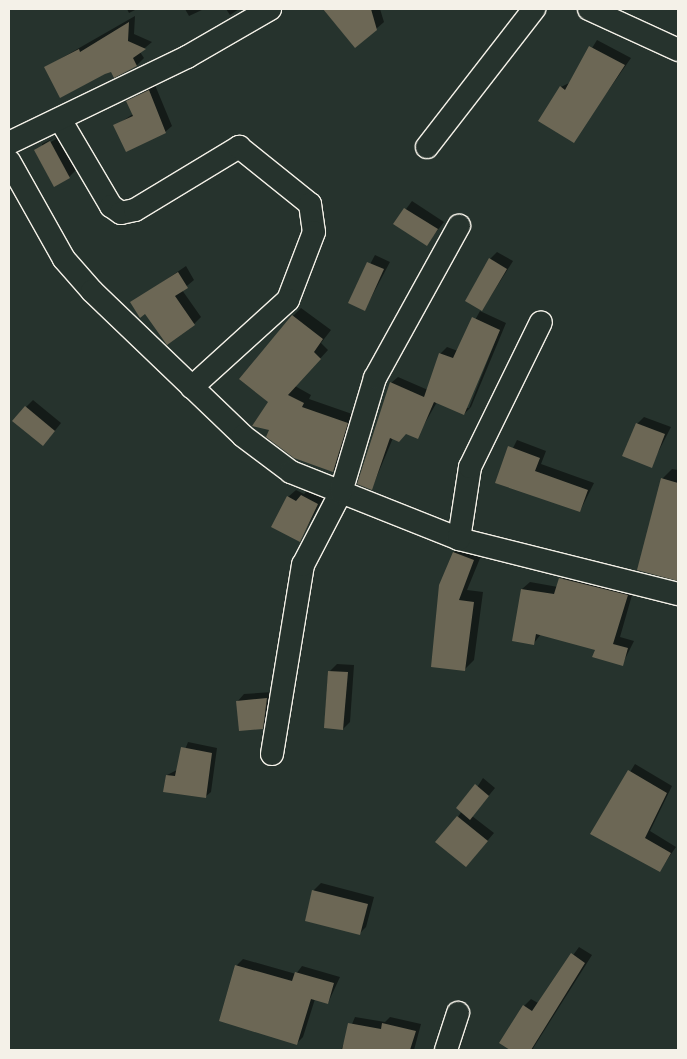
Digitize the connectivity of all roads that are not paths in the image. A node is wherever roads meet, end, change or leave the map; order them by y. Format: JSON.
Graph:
{"nodes":[{"id":1,"x":270,"y":9,"type":"edge"},
{"id":2,"x":534,"y":9,"type":"edge"},
{"id":3,"x":589,"y":9,"type":"edge"},
{"id":4,"x":678,"y":50,"type":"edge"},
{"id":5,"x":61,"y":121,"type":"junction"},
{"id":6,"x":9,"y":143,"type":"edge"},
{"id":7,"x":427,"y":147,"type":"dead end"},
{"id":8,"x":9,"y":161,"type":"edge"},
{"id":9,"x":459,"y":226,"type":"dead end"},
{"id":10,"x":541,"y":322,"type":"dead end"},
{"id":11,"x":192,"y":387,"type":"junction"},
{"id":12,"x":340,"y":492,"type":"junction"},
{"id":13,"x":459,"y":540,"type":"junction"},
{"id":14,"x":678,"y":594,"type":"edge"},
{"id":15,"x":272,"y":754,"type":"dead end"},
{"id":16,"x":458,"y":1013,"type":"dead end"},
{"id":17,"x":446,"y":1050,"type":"edge"}],
"edges":[{"from":1,"to":5,"type":"street"},
{"from":2,"to":7,"type":"street"},
{"from":3,"to":4,"type":"street"},
{"from":5,"to":6,"type":"street"},
{"from":5,"to":11,"type":"street"},
{"from":8,"to":11,"type":"street"},
{"from":9,"to":12,"type":"street"},
{"from":10,"to":13,"type":"street"},
{"from":11,"to":12,"type":"street"},
{"from":12,"to":13,"type":"street"},
{"from":12,"to":15,"type":"street"},
{"from":13,"to":14,"type":"street"},
{"from":16,"to":17,"type":"street"}]}
